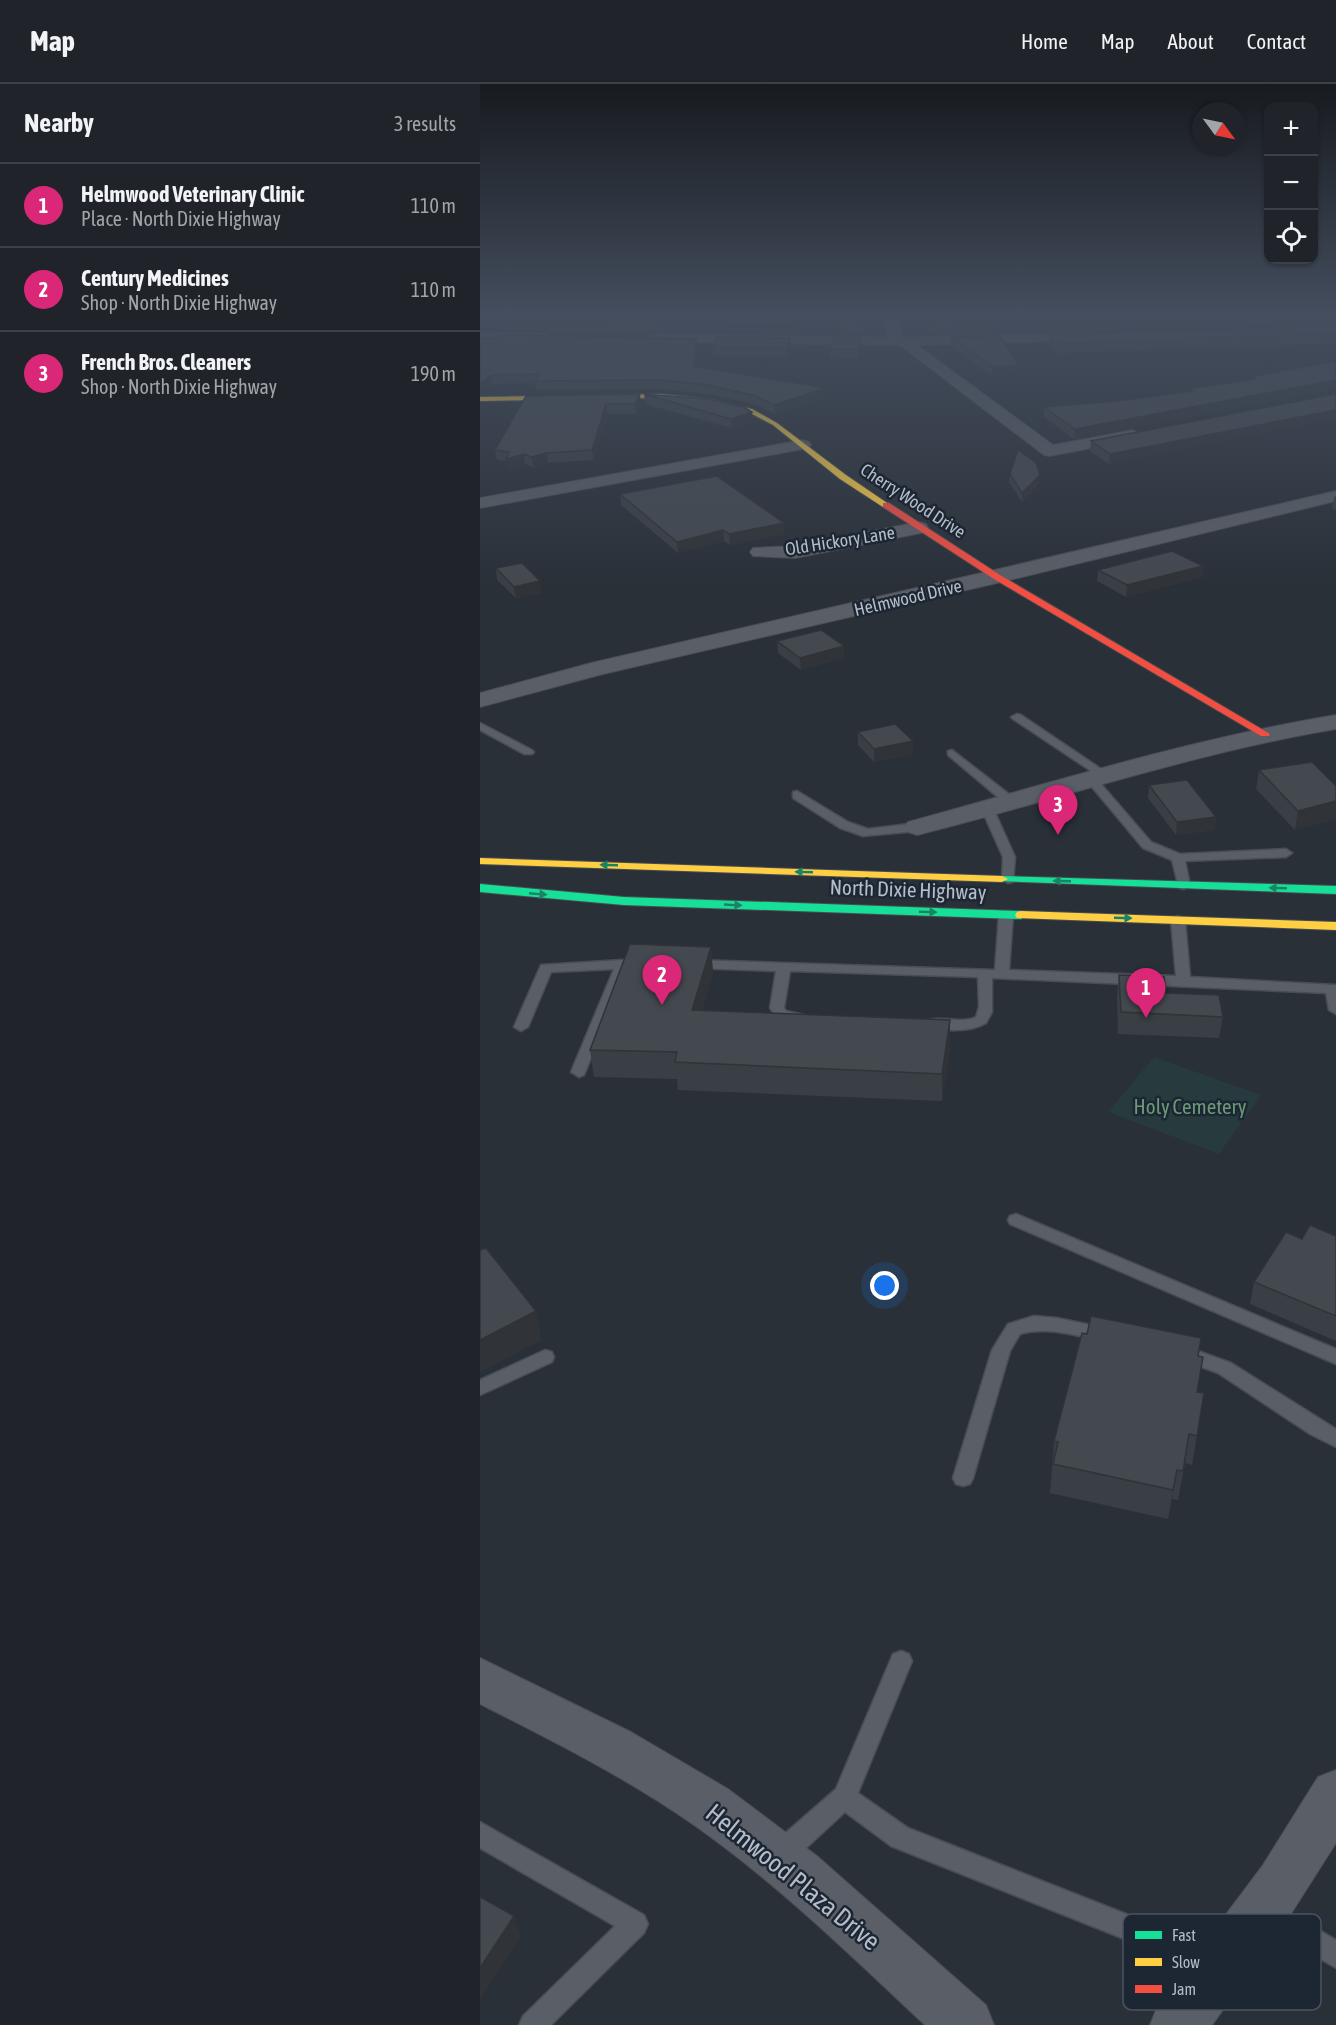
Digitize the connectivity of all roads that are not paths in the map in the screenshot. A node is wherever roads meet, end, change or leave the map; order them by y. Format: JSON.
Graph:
{"nodes":[{"id":1,"x":721,"y":404,"type":"edge"},
{"id":2,"x":987,"y":404,"type":"edge"},
{"id":3,"x":1153,"y":431,"type":"edge"},
{"id":4,"x":802,"y":445,"type":"junction"},
{"id":5,"x":490,"y":483,"type":"dead end"},
{"id":6,"x":542,"y":491,"type":"junction"},
{"id":7,"x":1336,"y":496,"type":"edge"},
{"id":8,"x":480,"y":503,"type":"edge"},
{"id":9,"x":919,"y":528,"type":"junction"},
{"id":10,"x":760,"y":552,"type":"dead end"},
{"id":11,"x":997,"y":577,"type":"junction"},
{"id":12,"x":480,"y":700,"type":"edge"},
{"id":13,"x":1017,"y":717,"type":"dead end"},
{"id":14,"x":1336,"y":722,"type":"edge"},
{"id":15,"x":480,"y":726,"type":"edge"},
{"id":16,"x":1265,"y":734,"type":"junction"},
{"id":17,"x":528,"y":752,"type":"dead end"},
{"id":18,"x":952,"y":753,"type":"dead end"},
{"id":19,"x":1097,"y":777,"type":"junction"},
{"id":20,"x":797,"y":795,"type":"dead end"},
{"id":21,"x":998,"y":804,"type":"junction"},
{"id":22,"x":917,"y":827,"type":"joint"},
{"id":23,"x":1286,"y":853,"type":"dead end"},
{"id":24,"x":1178,"y":858,"type":"junction"},
{"id":25,"x":480,"y":861,"type":"edge"},
{"id":26,"x":1008,"y":879,"type":"junction"},
{"id":27,"x":1184,"y":885,"type":"junction"},
{"id":28,"x":480,"y":888,"type":"edge"},
{"id":29,"x":1336,"y":890,"type":"edge"},
{"id":30,"x":1006,"y":915,"type":"junction"},
{"id":31,"x":1178,"y":920,"type":"junction"},
{"id":32,"x":1336,"y":926,"type":"edge"},
{"id":33,"x":623,"y":964,"type":"junction"},
{"id":34,"x":644,"y":964,"type":"edge"},
{"id":35,"x":677,"y":964,"type":"edge"},
{"id":36,"x":784,"y":968,"type":"junction"},
{"id":37,"x":985,"y":973,"type":"junction"},
{"id":38,"x":1002,"y":974,"type":"junction"},
{"id":39,"x":1183,"y":981,"type":"junction"},
{"id":40,"x":1334,"y":989,"type":"edge"},
{"id":41,"x":1336,"y":1010,"type":"edge"},
{"id":42,"x":813,"y":1018,"type":"edge"},
{"id":43,"x":915,"y":1023,"type":"edge"},
{"id":44,"x":521,"y":1027,"type":"dead end"},
{"id":45,"x":579,"y":1072,"type":"dead end"},
{"id":46,"x":1016,"y":1220,"type":"dead end"},
{"id":47,"x":1123,"y":1340,"type":"edge"},
{"id":48,"x":1167,"y":1349,"type":"edge"},
{"id":49,"x":545,"y":1357,"type":"dead end"},
{"id":50,"x":1336,"y":1357,"type":"edge"},
{"id":51,"x":480,"y":1389,"type":"edge"},
{"id":52,"x":1336,"y":1439,"type":"edge"},
{"id":53,"x":963,"y":1478,"type":"dead end"},
{"id":54,"x":901,"y":1661,"type":"dead end"},
{"id":55,"x":480,"y":1680,"type":"edge"},
{"id":56,"x":1336,"y":1794,"type":"edge"},
{"id":57,"x":844,"y":1797,"type":"junction"},
{"id":58,"x":480,"y":1834,"type":"edge"},
{"id":59,"x":778,"y":1857,"type":"junction"},
{"id":60,"x":1264,"y":1911,"type":"junction"},
{"id":61,"x":1262,"y":1914,"type":"edge"},
{"id":62,"x":1269,"y":1914,"type":"edge"},
{"id":63,"x":1123,"y":1925,"type":"edge"},
{"id":64,"x":1321,"y":1946,"type":"edge"},
{"id":65,"x":1336,"y":1955,"type":"edge"},
{"id":66,"x":1189,"y":2010,"type":"edge"},
{"id":67,"x":532,"y":2025,"type":"edge"},
{"id":68,"x":966,"y":2025,"type":"edge"},
{"id":69,"x":1178,"y":2025,"type":"edge"}],
"edges":[{"from":1,"to":4,"type":"street","name":"Cherry Wood Drive"},
{"from":2,"to":3,"type":"street"},
{"from":4,"to":6,"type":"street"},
{"from":4,"to":9,"type":"street","name":"Cherry Wood Drive"},
{"from":5,"to":6,"type":"street"},
{"from":6,"to":8,"type":"street"},
{"from":7,"to":11,"type":"street","name":"Helmwood Drive"},
{"from":9,"to":10,"type":"street","name":"Old Hickory Lane"},
{"from":9,"to":11,"type":"street","name":"Cherry Wood Drive"},
{"from":11,"to":12,"type":"street","name":"Helmwood Drive"},
{"from":11,"to":16,"type":"street","name":"Cherry Wood Drive"},
{"from":13,"to":19,"type":"lane"},
{"from":14,"to":16,"type":"street"},
{"from":15,"to":17,"type":"lane"},
{"from":16,"to":19,"type":"street"},
{"from":18,"to":21,"type":"lane"},
{"from":19,"to":21,"type":"street"},
{"from":19,"to":24,"type":"lane"},
{"from":20,"to":22,"type":"lane"},
{"from":21,"to":22,"type":"street"},
{"from":21,"to":26,"type":"lane"},
{"from":23,"to":24,"type":"lane"},
{"from":24,"to":27,"type":"lane"},
{"from":26,"to":25,"type":"street","name":"North Dixie Highway","one_way":true},
{"from":27,"to":26,"type":"street","name":"North Dixie Highway","one_way":true},
{"from":29,"to":27,"type":"street","name":"North Dixie Highway","one_way":true},
{"from":28,"to":30,"type":"street","name":"North Dixie Highway","one_way":true},
{"from":30,"to":31,"type":"street","name":"North Dixie Highway","one_way":true},
{"from":30,"to":38,"type":"lane"},
{"from":31,"to":32,"type":"street","name":"North Dixie Highway"},
{"from":31,"to":39,"type":"lane"},
{"from":33,"to":34,"type":"lane"},
{"from":33,"to":44,"type":"lane"},
{"from":33,"to":45,"type":"lane"},
{"from":35,"to":36,"type":"lane"},
{"from":36,"to":37,"type":"lane"},
{"from":36,"to":42,"type":"lane"},
{"from":37,"to":38,"type":"lane"},
{"from":37,"to":43,"type":"lane"},
{"from":38,"to":39,"type":"lane"},
{"from":39,"to":40,"type":"lane"},
{"from":40,"to":41,"type":"lane"},
{"from":46,"to":50,"type":"lane"},
{"from":47,"to":53,"type":"lane"},
{"from":48,"to":52,"type":"lane"},
{"from":49,"to":51,"type":"lane"},
{"from":54,"to":57,"type":"lane"},
{"from":55,"to":59,"type":"street","name":"Helmwood Plaza Drive"},
{"from":56,"to":60,"type":"street"},
{"from":57,"to":59,"type":"lane"},
{"from":57,"to":63,"type":"lane"},
{"from":58,"to":67,"type":"lane"},
{"from":59,"to":68,"type":"street","name":"Helmwood Plaza Drive"},
{"from":60,"to":61,"type":"street"},
{"from":60,"to":62,"type":"lane"},
{"from":64,"to":65,"type":"lane"},
{"from":66,"to":69,"type":"street"}]}
